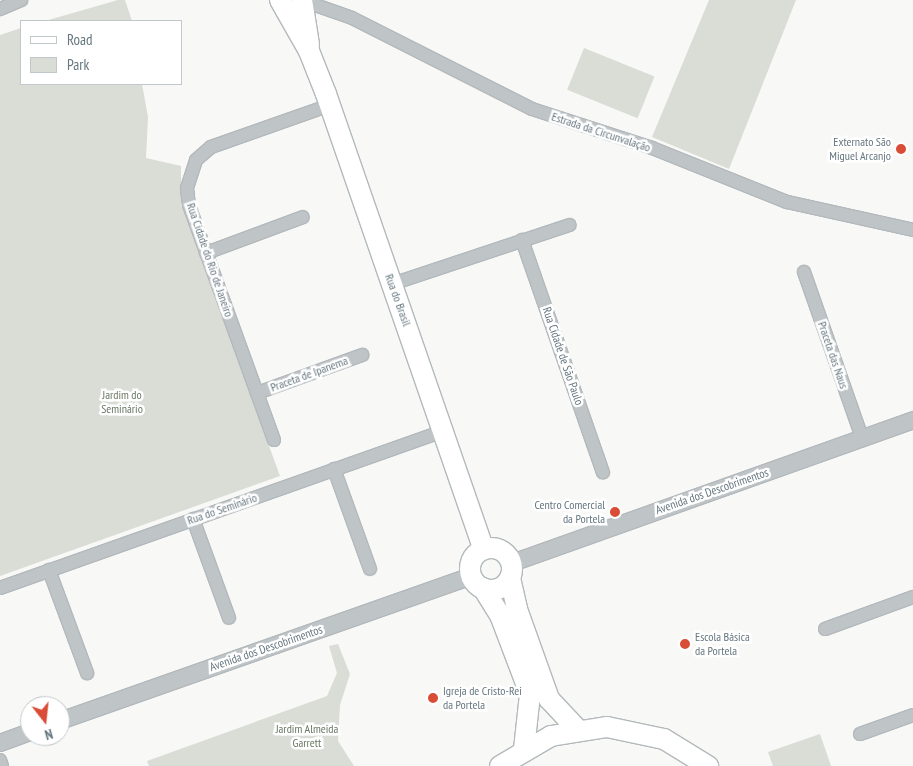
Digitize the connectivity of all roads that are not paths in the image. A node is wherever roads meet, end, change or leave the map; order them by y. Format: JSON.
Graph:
{"nodes":[{"id":1,"x":21,"y":0,"type":"edge"},
{"id":2,"x":290,"y":2,"type":"edge"},
{"id":3,"x":0,"y":9,"type":"edge"},
{"id":4,"x":330,"y":105,"type":"junction"},
{"id":5,"x":303,"y":217,"type":"dead end"},
{"id":6,"x":569,"y":225,"type":"dead end"},
{"id":7,"x":913,"y":230,"type":"edge"},
{"id":8,"x":522,"y":240,"type":"junction"},
{"id":9,"x":206,"y":252,"type":"junction"},
{"id":10,"x":804,"y":272,"type":"dead end"},
{"id":11,"x":392,"y":284,"type":"junction"},
{"id":12,"x":362,"y":355,"type":"dead end"},
{"id":13,"x":257,"y":392,"type":"junction"},
{"id":14,"x":913,"y":420,"type":"edge"},
{"id":15,"x":443,"y":431,"type":"junction"},
{"id":16,"x":862,"y":438,"type":"junction"},
{"id":17,"x":274,"y":440,"type":"dead end"},
{"id":18,"x":334,"y":469,"type":"junction"},
{"id":19,"x":603,"y":472,"type":"dead end"},
{"id":20,"x":193,"y":519,"type":"junction"},
{"id":21,"x":484,"y":549,"type":"junction"},
{"id":22,"x":370,"y":569,"type":"dead end"},
{"id":23,"x":49,"y":570,"type":"junction"},
{"id":24,"x":511,"y":570,"type":"junction"},
{"id":25,"x":477,"y":582,"type":"junction"},
{"id":26,"x":0,"y":588,"type":"edge"},
{"id":27,"x":913,"y":597,"type":"edge"},
{"id":28,"x":229,"y":618,"type":"dead end"},
{"id":29,"x":825,"y":629,"type":"dead end"},
{"id":30,"x":87,"y":673,"type":"dead end"},
{"id":31,"x":913,"y":715,"type":"edge"},
{"id":32,"x":70,"y":719,"type":"edge"},
{"id":33,"x":578,"y":730,"type":"junction"},
{"id":34,"x":860,"y":734,"type":"dead end"},
{"id":35,"x":20,"y":736,"type":"edge"},
{"id":36,"x":0,"y":743,"type":"edge"},
{"id":37,"x":524,"y":749,"type":"junction"},
{"id":38,"x":0,"y":760,"type":"edge"},
{"id":39,"x":2,"y":766,"type":"edge"},
{"id":40,"x":500,"y":766,"type":"edge"},
{"id":41,"x":708,"y":766,"type":"edge"}],
"edges":[{"from":1,"to":3,"type":"street"},
{"from":2,"to":4,"type":"main road","name":"Rua do Brasil"},
{"from":2,"to":7,"type":"street","name":"Estrada da Circunvalação"},
{"from":4,"to":9,"type":"street","name":"Rua Cidade do Rio de Janeiro"},
{"from":4,"to":11,"type":"main road","name":"Rua do Brasil"},
{"from":5,"to":9,"type":"street"},
{"from":6,"to":8,"type":"street"},
{"from":8,"to":11,"type":"street"},
{"from":8,"to":19,"type":"street","name":"Rua Cidade de São Paulo"},
{"from":9,"to":13,"type":"street","name":"Rua Cidade do Rio de Janeiro"},
{"from":10,"to":16,"type":"street","name":"Praceta das Naus"},
{"from":11,"to":15,"type":"main road","name":"Rua do Brasil"},
{"from":12,"to":13,"type":"street","name":"Praceta de Ipanema"},
{"from":13,"to":17,"type":"street","name":"Rua Cidade do Rio de Janeiro"},
{"from":14,"to":16,"type":"street","name":"Avenida dos Descobrimentos"},
{"from":15,"to":18,"type":"street","name":"Rua do Seminário"},
{"from":15,"to":21,"type":"main road","name":"Rua do Brasil"},
{"from":16,"to":24,"type":"street","name":"Avenida dos Descobrimentos"},
{"from":18,"to":20,"type":"street","name":"Rua do Seminário"},
{"from":18,"to":22,"type":"street"},
{"from":20,"to":23,"type":"street","name":"Rua do Seminário"},
{"from":20,"to":28,"type":"street"},
{"from":21,"to":24,"type":"main road"},
{"from":21,"to":25,"type":"main road"},
{"from":23,"to":26,"type":"street","name":"Rua do Seminário"},
{"from":23,"to":30,"type":"street"},
{"from":24,"to":25,"type":"main road"},
{"from":24,"to":33,"type":"main road"},
{"from":25,"to":32,"type":"street","name":"Avenida dos Descobrimentos"},
{"from":25,"to":37,"type":"main road"},
{"from":27,"to":29,"type":"street"},
{"from":31,"to":34,"type":"street"},
{"from":33,"to":37,"type":"main road"},
{"from":33,"to":41,"type":"main road"},
{"from":35,"to":36,"type":"street"},
{"from":37,"to":40,"type":"main road"},
{"from":38,"to":39,"type":"street"}]}
